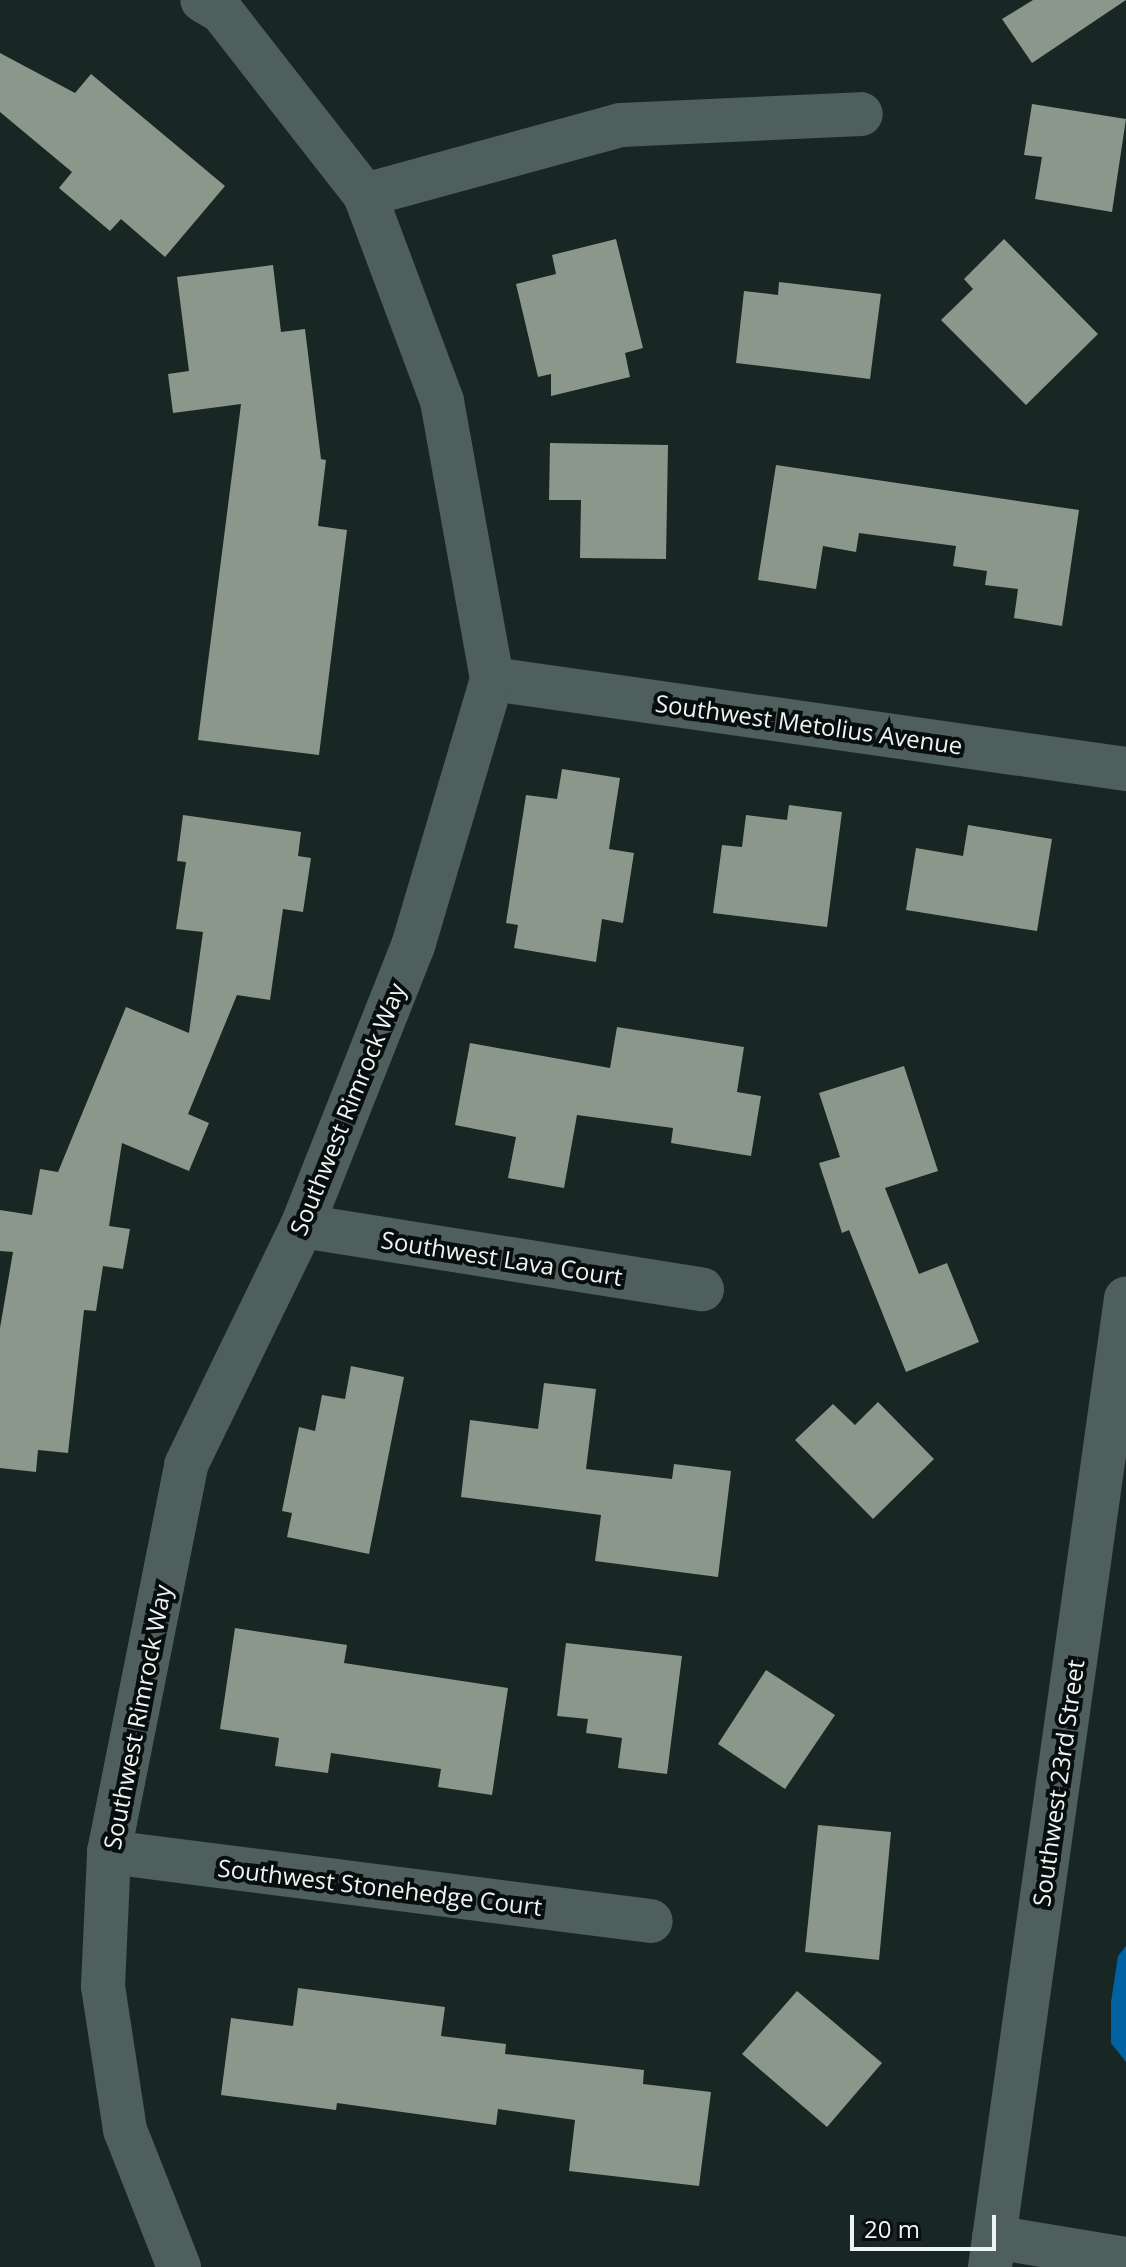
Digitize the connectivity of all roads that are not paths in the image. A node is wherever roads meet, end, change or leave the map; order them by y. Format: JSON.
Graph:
{"nodes":[{"id":1,"x":202,"y":0,"type":"edge"},
{"id":2,"x":861,"y":114,"type":"dead end"},
{"id":3,"x":365,"y":195,"type":"junction"},
{"id":4,"x":492,"y":679,"type":"junction"},
{"id":5,"x":1126,"y":769,"type":"edge"},
{"id":6,"x":302,"y":1226,"type":"junction"},
{"id":7,"x":702,"y":1289,"type":"dead end"},
{"id":8,"x":1126,"y":1298,"type":"edge"},
{"id":9,"x":109,"y":1852,"type":"junction"},
{"id":10,"x":651,"y":1921,"type":"dead end"},
{"id":11,"x":992,"y":2252,"type":"edge"},
{"id":12,"x":1126,"y":2259,"type":"edge"},
{"id":13,"x":179,"y":2267,"type":"edge"}],
"edges":[{"from":1,"to":3,"type":"street","name":"Southwest Rimrock Way"},
{"from":2,"to":3,"type":"street"},
{"from":3,"to":4,"type":"street","name":"Southwest Rimrock Way"},
{"from":4,"to":5,"type":"street","name":"Southwest Metolius Avenue"},
{"from":4,"to":6,"type":"street","name":"Southwest Rimrock Way"},
{"from":6,"to":7,"type":"street","name":"Southwest Lava Court"},
{"from":6,"to":9,"type":"street","name":"Southwest Rimrock Way"},
{"from":8,"to":11,"type":"street","name":"Southwest 23rd Street"},
{"from":9,"to":10,"type":"street","name":"Southwest Stonehedge Court"},
{"from":9,"to":13,"type":"street","name":"Southwest Rimrock Way"},
{"from":11,"to":12,"type":"street"}]}
